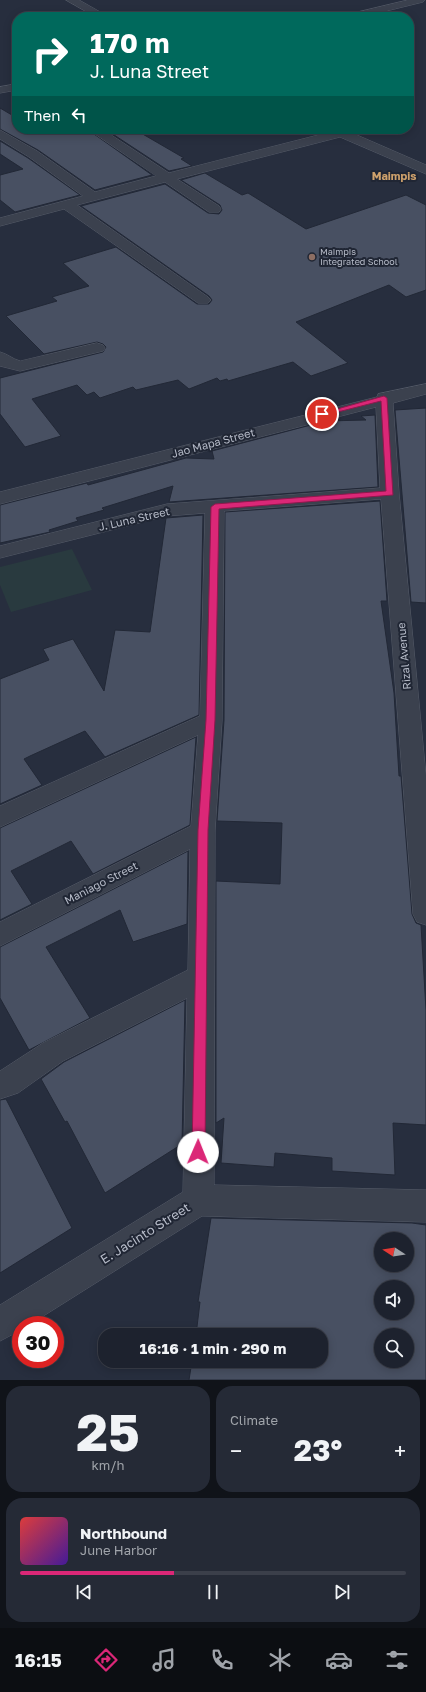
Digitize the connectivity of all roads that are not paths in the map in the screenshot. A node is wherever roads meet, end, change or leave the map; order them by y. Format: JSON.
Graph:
{"nodes":[{"id":1,"x":71,"y":0,"type":"edge"},
{"id":2,"x":420,"y":0,"type":"edge"},
{"id":3,"x":94,"y":12,"type":"edge"},
{"id":4,"x":371,"y":12,"type":"edge"},
{"id":5,"x":12,"y":87,"type":"edge"},
{"id":6,"x":0,"y":90,"type":"edge"},
{"id":7,"x":0,"y":134,"type":"edge"},
{"id":8,"x":102,"y":134,"type":"edge"},
{"id":9,"x":325,"y":134,"type":"edge"},
{"id":10,"x":343,"y":134,"type":"edge"},
{"id":11,"x":426,"y":170,"type":"edge"},
{"id":12,"x":168,"y":177,"type":"junction"},
{"id":13,"x":93,"y":197,"type":"junction"},
{"id":14,"x":66,"y":204,"type":"junction"},
{"id":15,"x":0,"y":209,"type":"edge"},
{"id":16,"x":214,"y":209,"type":"dead end"},
{"id":17,"x":6,"y":221,"type":"edge"},
{"id":18,"x":203,"y":300,"type":"dead end"},
{"id":19,"x":97,"y":348,"type":"dead end"},
{"id":20,"x":0,"y":357,"type":"edge"},
{"id":21,"x":426,"y":389,"type":"edge"},
{"id":22,"x":384,"y":398,"type":"junction"},
{"id":23,"x":390,"y":493,"type":"junction"},
{"id":24,"x":0,"y":498,"type":"edge"},
{"id":25,"x":215,"y":507,"type":"junction"},
{"id":26,"x":0,"y":552,"type":"edge"},
{"id":27,"x":211,"y":720,"type":"junction"},
{"id":28,"x":0,"y":817,"type":"edge"},
{"id":29,"x":203,"y":830,"type":"junction"},
{"id":30,"x":426,"y":914,"type":"edge"},
{"id":31,"x":0,"y":935,"type":"edge"},
{"id":32,"x":201,"y":977,"type":"junction"},
{"id":33,"x":0,"y":1085,"type":"edge"},
{"id":34,"x":198,"y":1200,"type":"junction"},
{"id":35,"x":426,"y":1206,"type":"edge"},
{"id":36,"x":0,"y":1324,"type":"edge"}],
"edges":[{"from":1,"to":3,"type":"street"},
{"from":2,"to":4,"type":"street"},
{"from":5,"to":6,"type":"street"},
{"from":7,"to":13,"type":"street"},
{"from":8,"to":12,"type":"street"},
{"from":9,"to":12,"type":"street"},
{"from":10,"to":11,"type":"street"},
{"from":12,"to":13,"type":"street"},
{"from":12,"to":16,"type":"street"},
{"from":13,"to":14,"type":"street"},
{"from":14,"to":17,"type":"street"},
{"from":14,"to":18,"type":"street"},
{"from":15,"to":17,"type":"street"},
{"from":19,"to":20,"type":"street"},
{"from":21,"to":22,"type":"street","name":"Jao Mapa Street"},
{"from":22,"to":23,"type":"street","name":"Rizal Avenue"},
{"from":22,"to":24,"type":"street","name":"Jao Mapa Street"},
{"from":23,"to":25,"type":"street","name":"J. Luna Street"},
{"from":23,"to":30,"type":"street","name":"Rizal Avenue"},
{"from":25,"to":26,"type":"street","name":"J. Luna Street"},
{"from":25,"to":27,"type":"street"},
{"from":27,"to":28,"type":"street"},
{"from":27,"to":29,"type":"street"},
{"from":29,"to":31,"type":"street","name":"Maniago Street"},
{"from":29,"to":32,"type":"street"},
{"from":32,"to":33,"type":"street"},
{"from":32,"to":34,"type":"street"},
{"from":34,"to":35,"type":"street","name":"E. Jacinto Street"},
{"from":34,"to":36,"type":"street","name":"E. Jacinto Street"}]}
